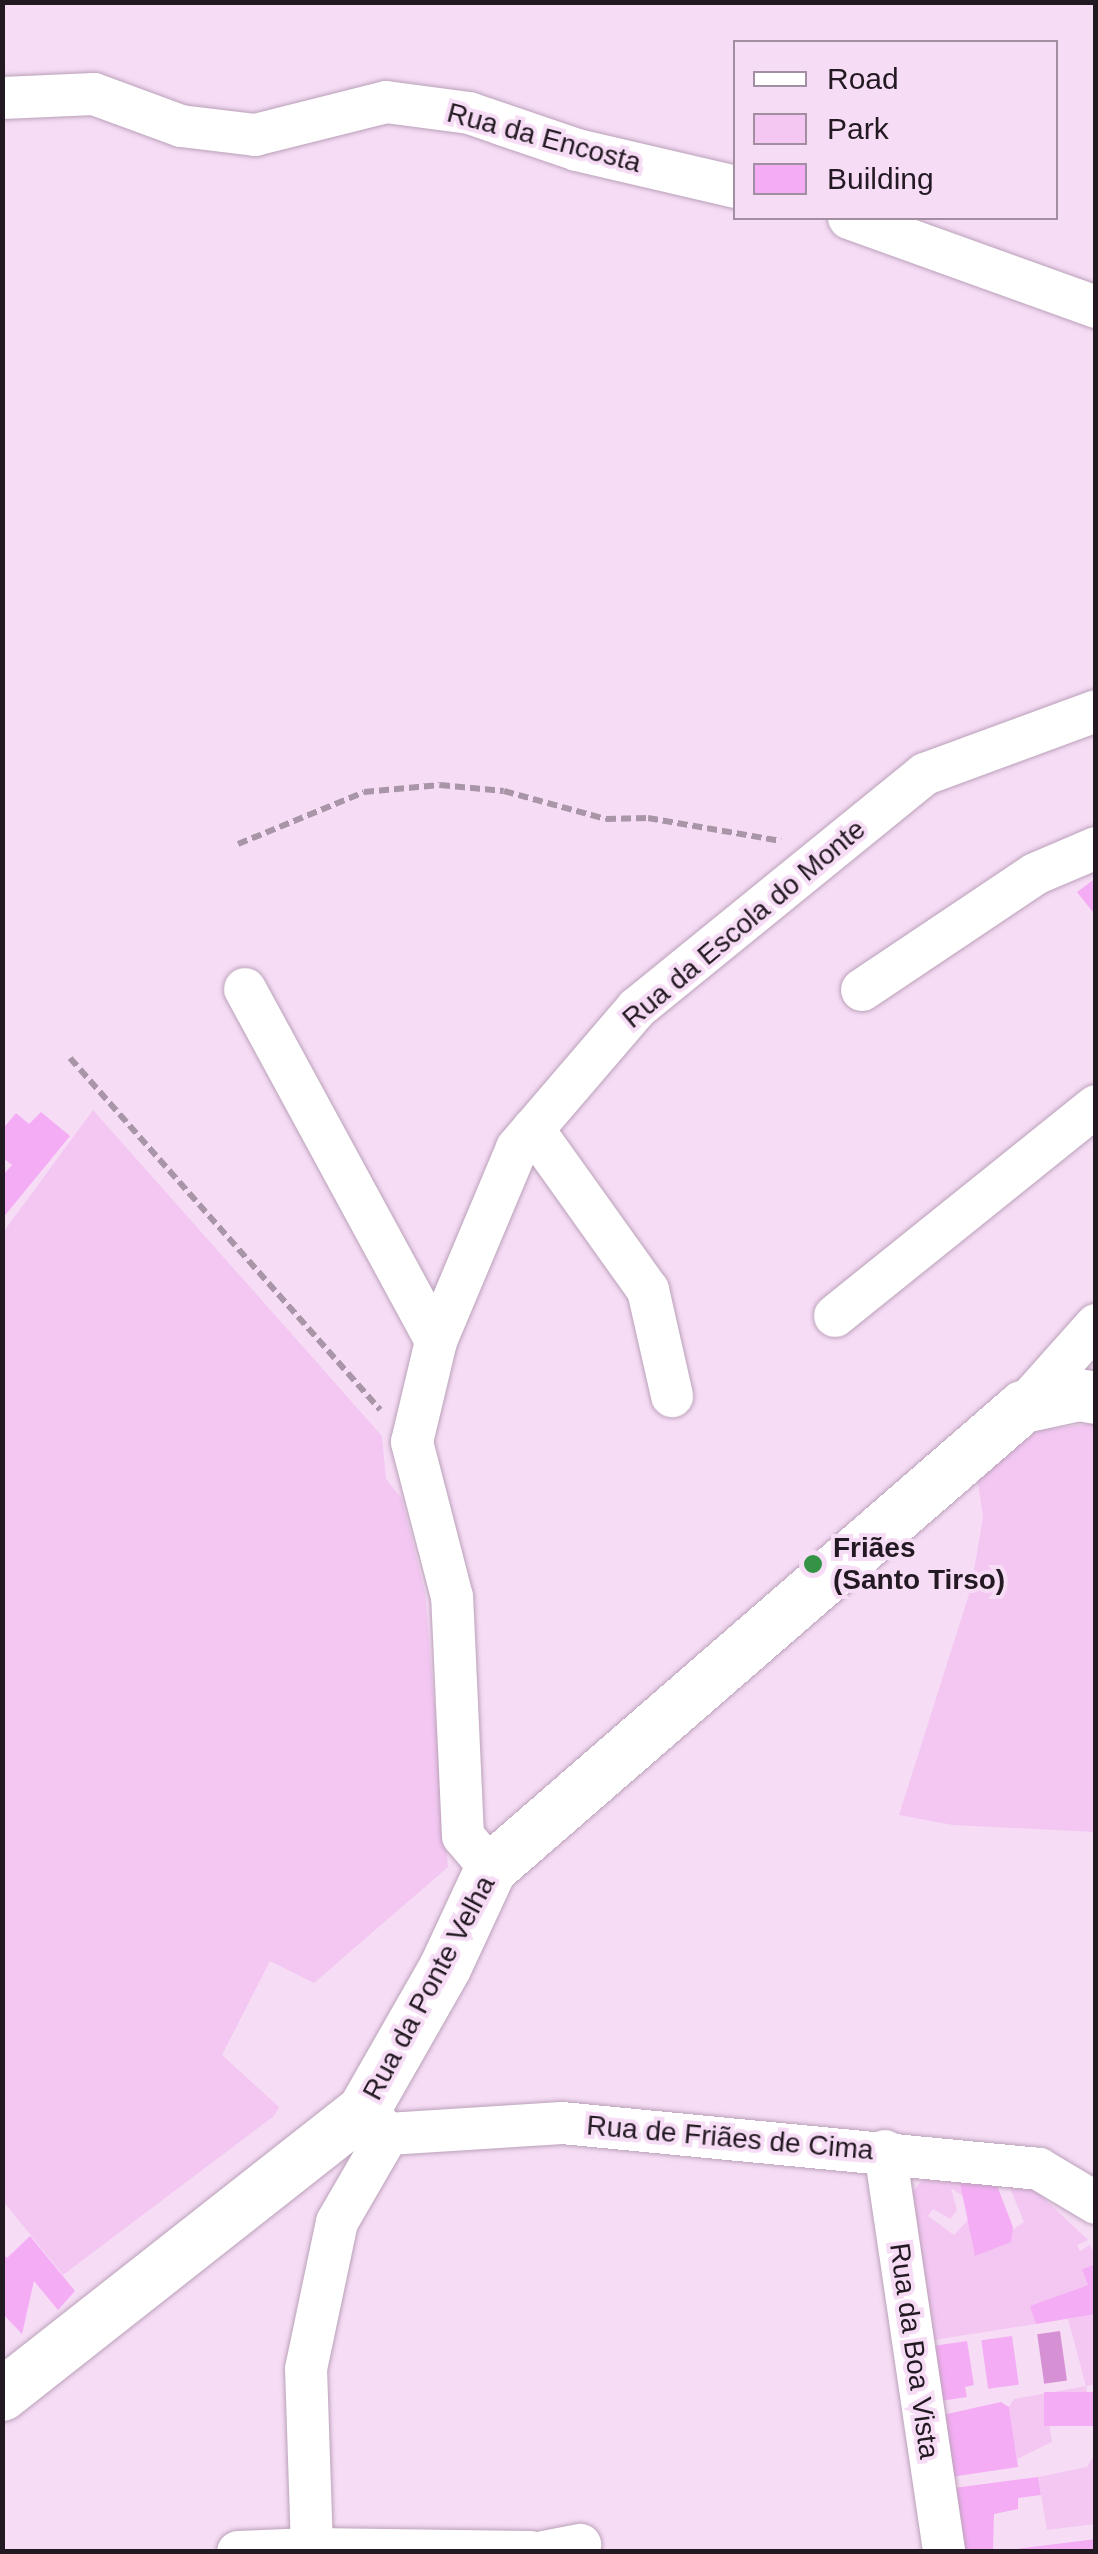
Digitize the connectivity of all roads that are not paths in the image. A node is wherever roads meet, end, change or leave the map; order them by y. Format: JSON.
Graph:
{"nodes":[{"id":1,"x":2,"y":98,"type":"edge"},
{"id":2,"x":733,"y":185,"type":"edge"},
{"id":3,"x":855,"y":220,"type":"edge"},
{"id":4,"x":1096,"y":306,"type":"edge"},
{"id":5,"x":1096,"y":711,"type":"edge"},
{"id":6,"x":1096,"y":848,"type":"edge"},
{"id":7,"x":245,"y":989,"type":"dead end"},
{"id":8,"x":862,"y":990,"type":"dead end"},
{"id":9,"x":1096,"y":1106,"type":"edge"},
{"id":10,"x":534,"y":1129,"type":"junction"},
{"id":11,"x":835,"y":1316,"type":"dead end"},
{"id":12,"x":1096,"y":1325,"type":"edge"},
{"id":13,"x":436,"y":1341,"type":"junction"},
{"id":14,"x":672,"y":1396,"type":"dead end"},
{"id":15,"x":1096,"y":1398,"type":"edge"},
{"id":16,"x":1024,"y":1408,"type":"junction"},
{"id":17,"x":491,"y":1869,"type":"junction"},
{"id":18,"x":376,"y":2122,"type":"junction"},
{"id":19,"x":885,"y":2152,"type":"junction"},
{"id":20,"x":1096,"y":2204,"type":"edge"},
{"id":21,"x":2,"y":2395,"type":"edge"},
{"id":22,"x":312,"y":2549,"type":"edge"},
{"id":23,"x":238,"y":2552,"type":"edge"},
{"id":24,"x":531,"y":2552,"type":"edge"},
{"id":25,"x":944,"y":2552,"type":"edge"}],
"edges":[{"from":1,"to":2,"type":"street","name":"Rua da Encosta"},
{"from":3,"to":4,"type":"street"},
{"from":5,"to":10,"type":"street","name":"Rua da Escola do Monte"},
{"from":6,"to":8,"type":"street"},
{"from":7,"to":13,"type":"street"},
{"from":9,"to":11,"type":"street"},
{"from":10,"to":13,"type":"street","name":"Rua da Escola do Monte"},
{"from":10,"to":14,"type":"street"},
{"from":12,"to":16,"type":"street","name":"Rua da Ponte Velha"},
{"from":13,"to":17,"type":"street","name":"Rua da Escola do Monte"},
{"from":15,"to":16,"type":"street","name":"Rua da Ponte Velha"},
{"from":16,"to":17,"type":"street","name":"Rua da Ponte Velha"},
{"from":17,"to":18,"type":"street","name":"Rua da Ponte Velha"},
{"from":18,"to":19,"type":"street","name":"Rua de Friães de Cima"},
{"from":18,"to":21,"type":"street","name":"Rua da Ponte Velha"},
{"from":18,"to":22,"type":"street"},
{"from":19,"to":20,"type":"street","name":"Rua de Friães de Cima"},
{"from":19,"to":25,"type":"street","name":"Rua da Boa Vista"},
{"from":22,"to":23,"type":"street"},
{"from":22,"to":24,"type":"street"}]}
